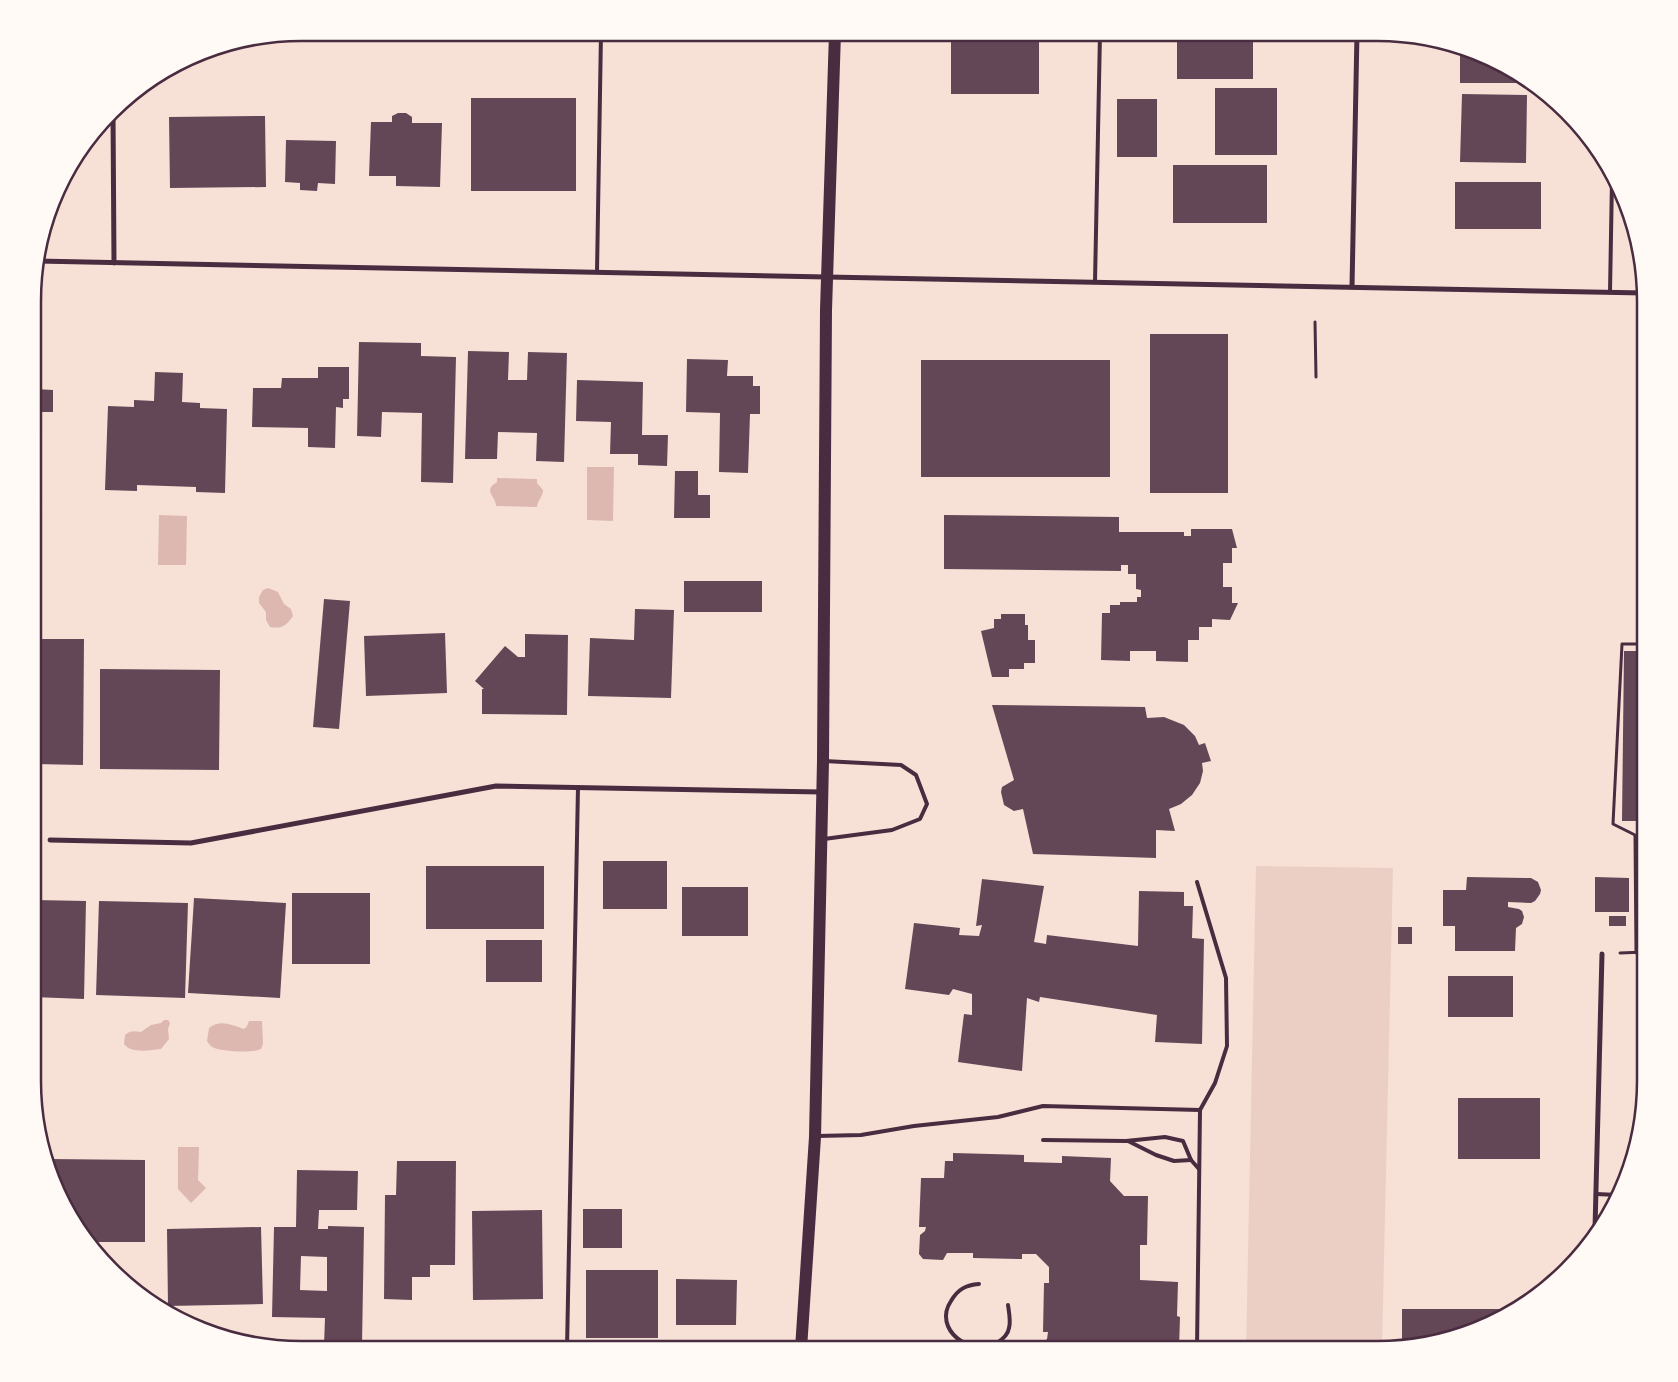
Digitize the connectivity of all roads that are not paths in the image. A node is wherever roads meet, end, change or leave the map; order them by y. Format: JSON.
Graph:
{"nodes":[{"id":1,"x":601,"y":41,"type":"edge"},
{"id":2,"x":835,"y":41,"type":"edge"},
{"id":3,"x":1100,"y":41,"type":"edge"},
{"id":4,"x":1357,"y":41,"type":"edge"},
{"id":5,"x":114,"y":121,"type":"edge"},
{"id":6,"x":1612,"y":190,"type":"edge"},
{"id":7,"x":44,"y":261,"type":"edge"},
{"id":8,"x":114,"y":262,"type":"junction"},
{"id":9,"x":597,"y":272,"type":"junction"},
{"id":10,"x":827,"y":278,"type":"junction"},
{"id":11,"x":1095,"y":282,"type":"junction"},
{"id":12,"x":1352,"y":287,"type":"junction"},
{"id":13,"x":1610,"y":292,"type":"junction"},
{"id":14,"x":1636,"y":292,"type":"edge"},
{"id":15,"x":823,"y":761,"type":"junction"},
{"id":16,"x":578,"y":786,"type":"junction"},
{"id":17,"x":823,"y":792,"type":"junction"},
{"id":18,"x":50,"y":840,"type":"dead end"},
{"id":19,"x":822,"y":840,"type":"junction"},
{"id":20,"x":1196,"y":882,"type":"dead end"},
{"id":21,"x":1602,"y":954,"type":"road end"},
{"id":22,"x":1200,"y":1110,"type":"junction"},
{"id":23,"x":815,"y":1136,"type":"junction"},
{"id":24,"x":1043,"y":1140,"type":"dead end"},
{"id":25,"x":1126,"y":1140,"type":"junction"},
{"id":26,"x":1191,"y":1160,"type":"junction"},
{"id":27,"x":1199,"y":1169,"type":"junction"},
{"id":28,"x":1596,"y":1194,"type":"junction"},
{"id":29,"x":1611,"y":1195,"type":"edge"},
{"id":30,"x":1595,"y":1222,"type":"edge"},
{"id":31,"x":979,"y":1284,"type":"dead end"},
{"id":32,"x":1008,"y":1305,"type":"dead end"},
{"id":33,"x":568,"y":1341,"type":"edge"},
{"id":34,"x":802,"y":1341,"type":"edge"},
{"id":35,"x":963,"y":1341,"type":"edge"},
{"id":36,"x":999,"y":1341,"type":"edge"},
{"id":37,"x":1197,"y":1341,"type":"edge"}],
"edges":[{"from":1,"to":9,"type":"lane"},
{"from":2,"to":10,"type":"main road"},
{"from":3,"to":11,"type":"lane"},
{"from":4,"to":12,"type":"street"},
{"from":5,"to":8,"type":"street"},
{"from":6,"to":13,"type":"lane"},
{"from":7,"to":8,"type":"street"},
{"from":8,"to":9,"type":"street"},
{"from":9,"to":10,"type":"street"},
{"from":10,"to":11,"type":"street"},
{"from":10,"to":15,"type":"main road"},
{"from":11,"to":12,"type":"street"},
{"from":12,"to":13,"type":"street"},
{"from":13,"to":14,"type":"street"},
{"from":15,"to":17,"type":"main road"},
{"from":15,"to":19,"type":"lane"},
{"from":16,"to":17,"type":"street"},
{"from":16,"to":18,"type":"street"},
{"from":16,"to":33,"type":"lane"},
{"from":17,"to":19,"type":"main road"},
{"from":19,"to":23,"type":"main road"},
{"from":20,"to":22,"type":"lane"},
{"from":21,"to":28,"type":"street"},
{"from":22,"to":23,"type":"lane"},
{"from":22,"to":27,"type":"lane"},
{"from":23,"to":34,"type":"main road"},
{"from":24,"to":25,"type":"lane"},
{"from":25,"to":26,"type":"lane"},
{"from":25,"to":26,"type":"lane"},
{"from":26,"to":27,"type":"lane"},
{"from":27,"to":37,"type":"lane"},
{"from":28,"to":29,"type":"lane"},
{"from":28,"to":30,"type":"street"},
{"from":31,"to":35,"type":"lane"},
{"from":32,"to":36,"type":"lane"}]}
